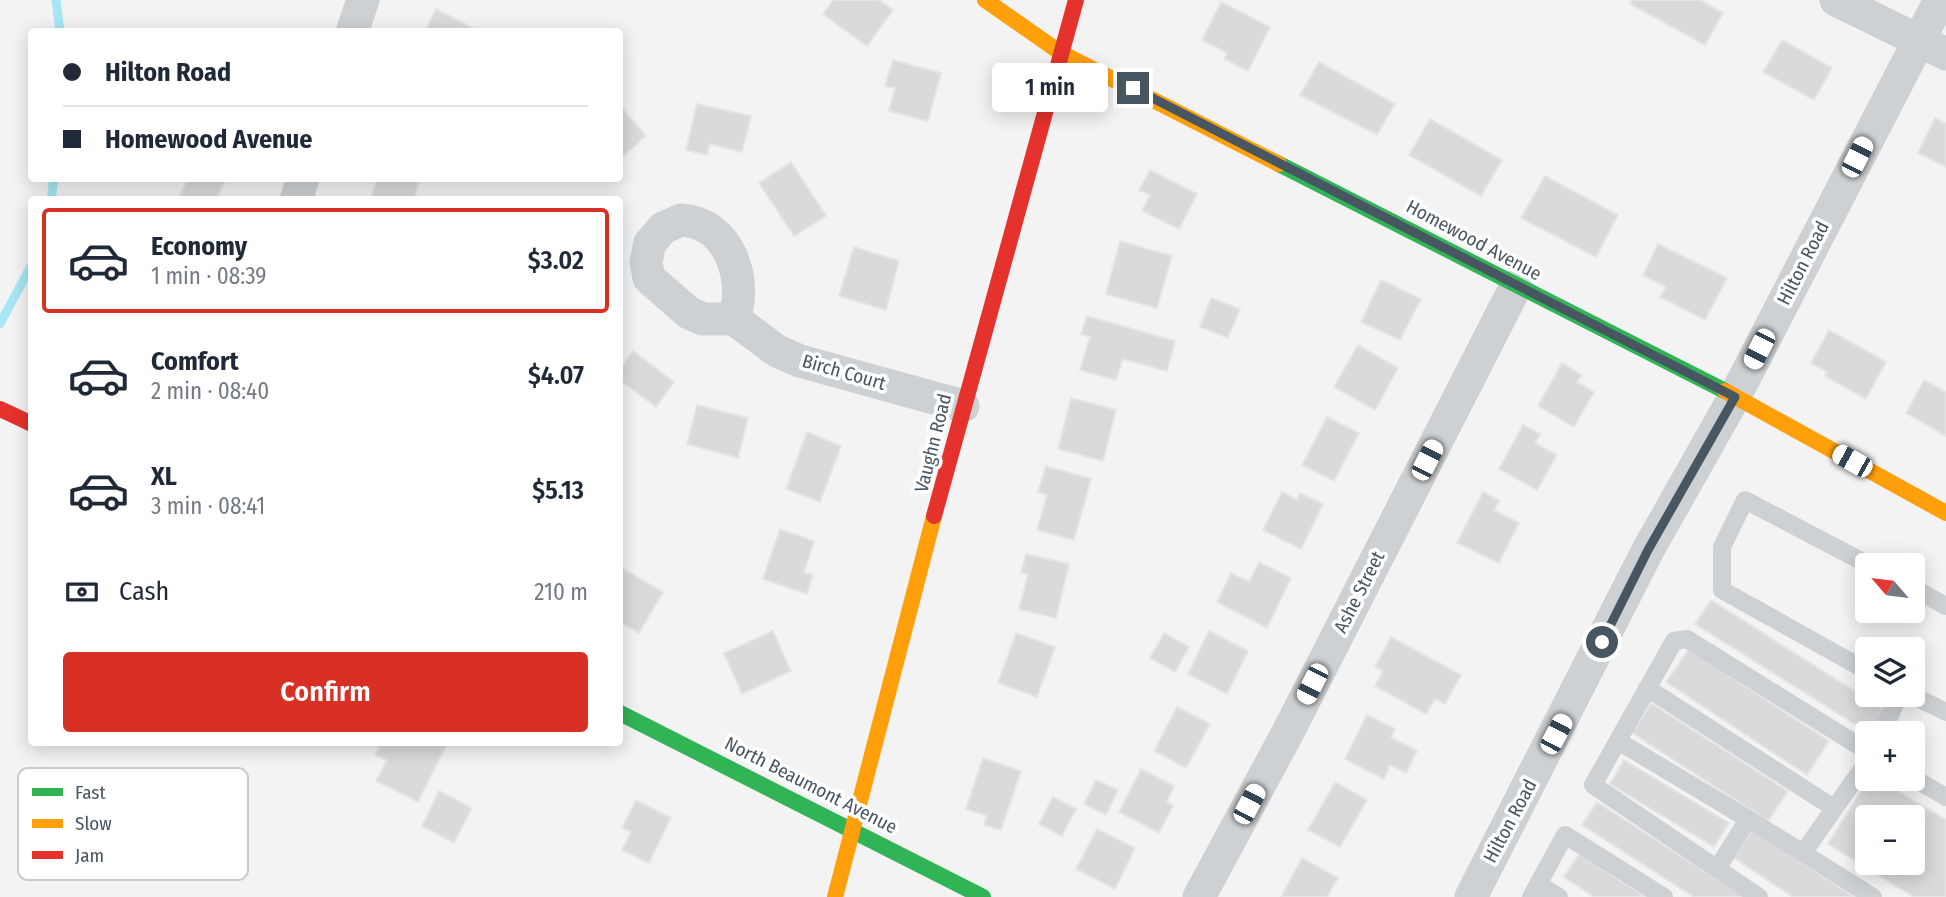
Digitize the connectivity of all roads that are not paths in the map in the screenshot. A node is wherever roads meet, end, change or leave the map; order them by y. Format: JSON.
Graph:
{"nodes":[{"id":1,"x":363,"y":0,"type":"edge"},
{"id":2,"x":985,"y":0,"type":"edge"},
{"id":3,"x":1076,"y":0,"type":"edge"},
{"id":4,"x":1836,"y":0,"type":"edge"},
{"id":5,"x":1940,"y":0,"type":"edge"},
{"id":6,"x":353,"y":28,"type":"edge"},
{"id":7,"x":1933,"y":48,"type":"edge"},
{"id":8,"x":1061,"y":53,"type":"junction"},
{"id":9,"x":1516,"y":286,"type":"junction"},
{"id":10,"x":734,"y":319,"type":"dead end"},
{"id":11,"x":1735,"y":397,"type":"junction"},
{"id":12,"x":963,"y":406,"type":"junction"},
{"id":13,"x":0,"y":409,"type":"edge"},
{"id":14,"x":28,"y":422,"type":"edge"},
{"id":15,"x":1946,"y":513,"type":"edge"},
{"id":16,"x":1855,"y":558,"type":"edge"},
{"id":17,"x":1925,"y":595,"type":"edge"},
{"id":18,"x":1946,"y":606,"type":"edge"},
{"id":19,"x":1855,"y":664,"type":"edge"},
{"id":20,"x":1647,"y":688,"type":"junction"},
{"id":21,"x":1925,"y":702,"type":"edge"},
{"id":22,"x":1946,"y":712,"type":"edge"},
{"id":23,"x":623,"y":714,"type":"edge"},
{"id":24,"x":1618,"y":740,"type":"junction"},
{"id":25,"x":1855,"y":744,"type":"edge"},
{"id":26,"x":1855,"y":779,"type":"edge"},
{"id":27,"x":1925,"y":785,"type":"edge"},
{"id":28,"x":1946,"y":797,"type":"edge"},
{"id":29,"x":1834,"y":808,"type":"junction"},
{"id":30,"x":1748,"y":819,"type":"junction"},
{"id":31,"x":853,"y":829,"type":"junction"},
{"id":32,"x":1804,"y":853,"type":"junction"},
{"id":33,"x":1717,"y":869,"type":"junction"},
{"id":34,"x":1535,"y":890,"type":"edge"},
{"id":35,"x":835,"y":897,"type":"edge"},
{"id":36,"x":983,"y":897,"type":"edge"},
{"id":37,"x":1199,"y":897,"type":"edge"},
{"id":38,"x":1471,"y":897,"type":"edge"},
{"id":39,"x":1559,"y":897,"type":"edge"},
{"id":40,"x":1664,"y":897,"type":"edge"},
{"id":41,"x":1759,"y":897,"type":"edge"},
{"id":42,"x":1873,"y":897,"type":"edge"}],
"edges":[{"from":1,"to":6,"type":"street"},
{"from":2,"to":8,"type":"street","name":"Homewood Avenue"},
{"from":3,"to":8,"type":"street","name":"Vaughn Road"},
{"from":4,"to":7,"type":"street"},
{"from":5,"to":7,"type":"street","name":"Hilton Road"},
{"from":7,"to":11,"type":"street","name":"Hilton Road"},
{"from":8,"to":9,"type":"street","name":"Homewood Avenue"},
{"from":8,"to":12,"type":"street","name":"Vaughn Road"},
{"from":9,"to":11,"type":"street","name":"Homewood Avenue"},
{"from":9,"to":37,"type":"street","name":"Ashe Street"},
{"from":10,"to":12,"type":"street","name":"Birch Court"},
{"from":11,"to":15,"type":"street","name":"Homewood Avenue"},
{"from":11,"to":38,"type":"street","name":"Hilton Road"},
{"from":12,"to":31,"type":"street","name":"Vaughn Road"},
{"from":13,"to":14,"type":"street"},
{"from":16,"to":19,"type":"lane"},
{"from":17,"to":18,"type":"lane"},
{"from":20,"to":24,"type":"lane"},
{"from":20,"to":25,"type":"lane"},
{"from":20,"to":29,"type":"lane"},
{"from":21,"to":22,"type":"lane"},
{"from":23,"to":31,"type":"street","name":"North Beaumont Avenue"},
{"from":24,"to":30,"type":"lane"},
{"from":24,"to":33,"type":"lane"},
{"from":26,"to":29,"type":"lane"},
{"from":27,"to":28,"type":"lane"},
{"from":29,"to":32,"type":"lane"},
{"from":30,"to":32,"type":"lane"},
{"from":30,"to":33,"type":"lane"},
{"from":31,"to":35,"type":"street","name":"Vaughn Road"},
{"from":31,"to":36,"type":"street","name":"North Beaumont Avenue"},
{"from":32,"to":42,"type":"lane"},
{"from":33,"to":41,"type":"lane"},
{"from":34,"to":39,"type":"lane"},
{"from":34,"to":40,"type":"lane"}]}
